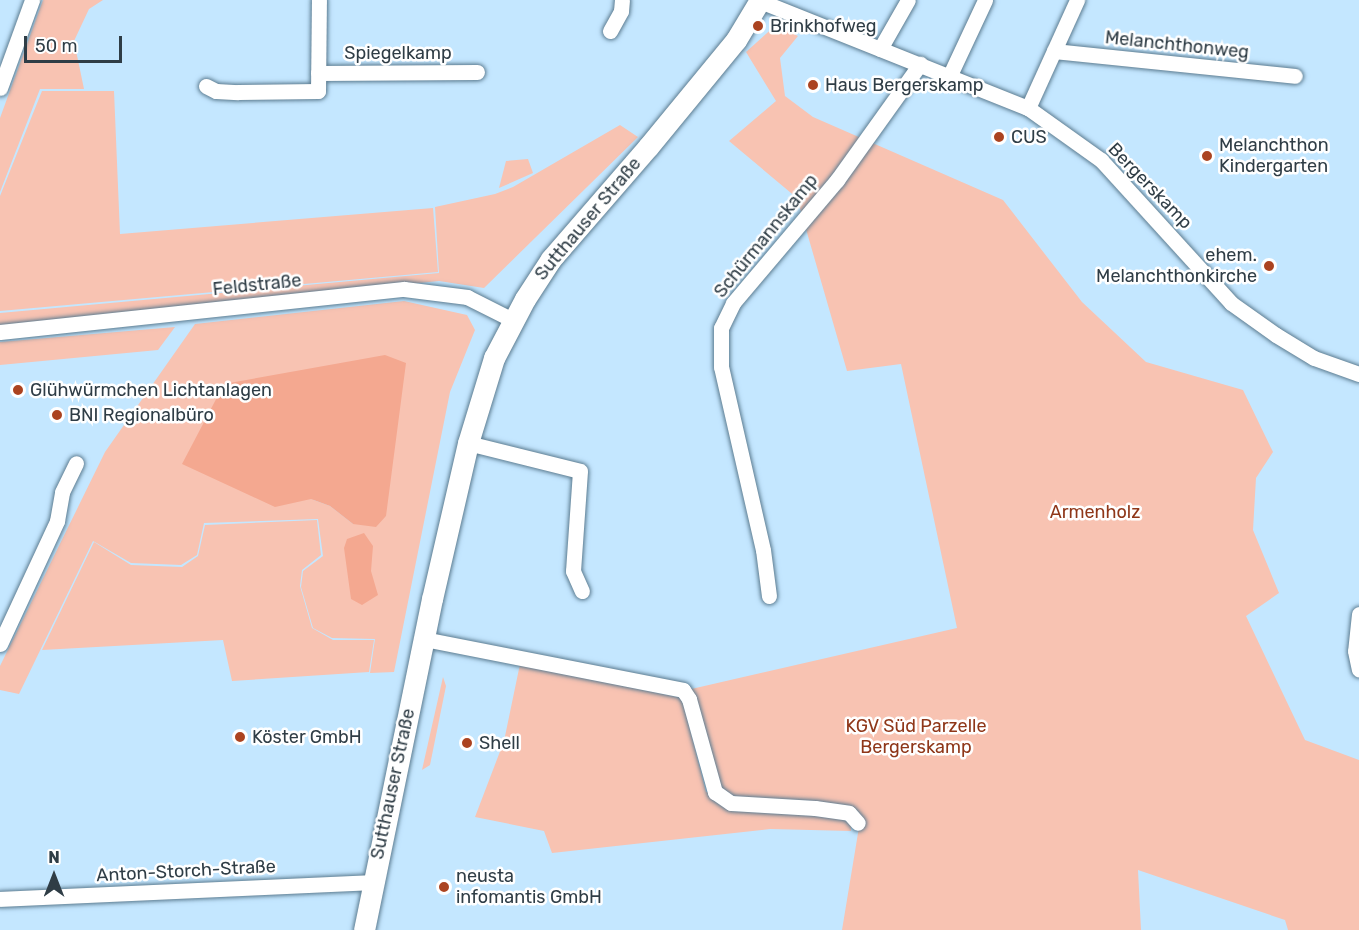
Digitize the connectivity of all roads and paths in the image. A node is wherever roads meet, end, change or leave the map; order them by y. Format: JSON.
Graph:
{"nodes":[{"id":1,"x":32,"y":0,"type":"edge"},
{"id":2,"x":319,"y":0,"type":"edge"},
{"id":3,"x":622,"y":0,"type":"edge"},
{"id":4,"x":760,"y":0,"type":"edge"},
{"id":5,"x":908,"y":0,"type":"edge"},
{"id":6,"x":985,"y":0,"type":"edge"},
{"id":7,"x":1077,"y":0,"type":"edge"},
{"id":8,"x":610,"y":31,"type":"dead end"},
{"id":9,"x":880,"y":49,"type":"junction"},
{"id":10,"x":1054,"y":51,"type":"junction"},
{"id":11,"x":920,"y":64,"type":"junction"},
{"id":12,"x":477,"y":72,"type":"dead end"},
{"id":13,"x":318,"y":73,"type":"junction"},
{"id":14,"x":1296,"y":76,"type":"dead end"},
{"id":15,"x":949,"y":77,"type":"junction"},
{"id":16,"x":206,"y":86,"type":"dead end"},
{"id":17,"x":0,"y":88,"type":"edge"},
{"id":18,"x":1028,"y":108,"type":"junction"},
{"id":19,"x":513,"y":320,"type":"junction"},
{"id":20,"x":0,"y":332,"type":"edge"},
{"id":21,"x":1359,"y":374,"type":"edge"},
{"id":22,"x":468,"y":443,"type":"junction"},
{"id":23,"x":76,"y":463,"type":"dead end"},
{"id":24,"x":582,"y":591,"type":"dead end"},
{"id":25,"x":769,"y":596,"type":"dead end"},
{"id":26,"x":1359,"y":614,"type":"edge"},
{"id":27,"x":424,"y":639,"type":"junction"},
{"id":28,"x":0,"y":644,"type":"edge"},
{"id":29,"x":1359,"y":670,"type":"edge"},
{"id":30,"x":858,"y":823,"type":"dead end"},
{"id":31,"x":373,"y":882,"type":"junction"},
{"id":32,"x":0,"y":899,"type":"edge"},
{"id":33,"x":364,"y":930,"type":"edge"}],
"edges":[{"from":1,"to":17,"type":"street"},
{"from":2,"to":13,"type":"street"},
{"from":3,"to":8,"type":"street"},
{"from":4,"to":9,"type":"street","name":"Bergerskamp"},
{"from":4,"to":19,"type":"street","name":"Sutthauser Straße"},
{"from":5,"to":9,"type":"street"},
{"from":6,"to":15,"type":"street"},
{"from":7,"to":10,"type":"street"},
{"from":9,"to":11,"type":"street","name":"Bergerskamp"},
{"from":10,"to":14,"type":"street","name":"Melanchthonweg"},
{"from":10,"to":18,"type":"street"},
{"from":11,"to":15,"type":"street","name":"Bergerskamp"},
{"from":11,"to":25,"type":"street","name":"Schürmannskamp"},
{"from":12,"to":13,"type":"street","name":"Spiegelkamp"},
{"from":13,"to":16,"type":"street"},
{"from":15,"to":18,"type":"street","name":"Bergerskamp"},
{"from":18,"to":21,"type":"street","name":"Bergerskamp"},
{"from":19,"to":20,"type":"street","name":"Feldstraße"},
{"from":19,"to":22,"type":"street","name":"Sutthauser Straße"},
{"from":22,"to":24,"type":"street"},
{"from":22,"to":27,"type":"street","name":"Sutthauser Straße"},
{"from":23,"to":28,"type":"street"},
{"from":26,"to":29,"type":"street"},
{"from":27,"to":30,"type":"street"},
{"from":27,"to":31,"type":"street","name":"Sutthauser Straße"},
{"from":31,"to":32,"type":"street","name":"Anton-Storch-Straße"},
{"from":31,"to":33,"type":"street","name":"Sutthauser Straße"}]}
